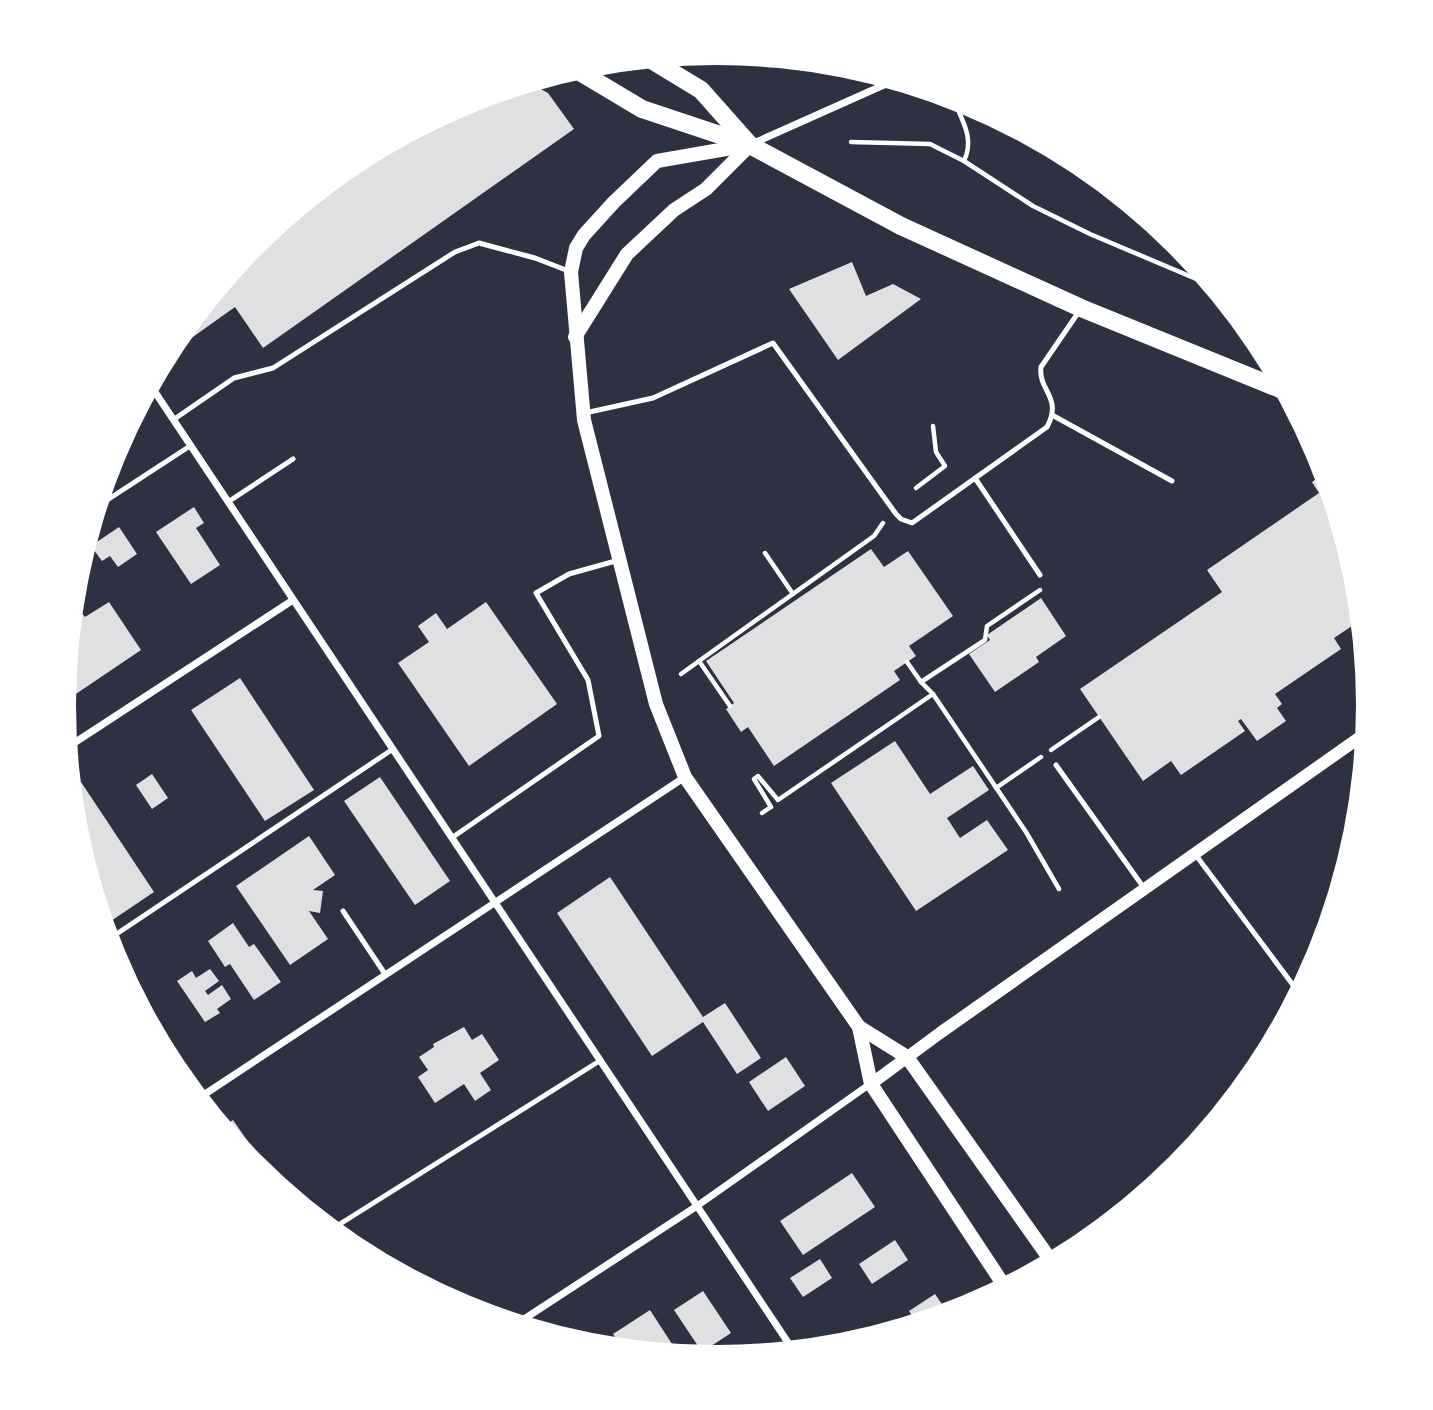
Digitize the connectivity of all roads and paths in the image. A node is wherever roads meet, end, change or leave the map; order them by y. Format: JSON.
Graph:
{"nodes":[{"id":1,"x":663,"y":67,"type":"edge"},
{"id":2,"x":589,"y":78,"type":"edge"},
{"id":3,"x":880,"y":87,"type":"edge"},
{"id":4,"x":959,"y":112,"type":"edge"},
{"id":5,"x":851,"y":142,"type":"dead end"},
{"id":6,"x":750,"y":145,"type":"junction"},
{"id":7,"x":964,"y":161,"type":"junction"},
{"id":8,"x":571,"y":272,"type":"junction"},
{"id":9,"x":1193,"y":277,"type":"edge"},
{"id":10,"x":1082,"y":308,"type":"junction"},
{"id":11,"x":575,"y":337,"type":"junction"},
{"id":12,"x":1271,"y":385,"type":"edge"},
{"id":13,"x":157,"y":395,"type":"edge"},
{"id":14,"x":583,"y":413,"type":"junction"},
{"id":15,"x":1052,"y":415,"type":"junction"},
{"id":16,"x":173,"y":420,"type":"junction"},
{"id":17,"x":933,"y":426,"type":"dead end"},
{"id":18,"x":190,"y":446,"type":"junction"},
{"id":19,"x":293,"y":459,"type":"dead end"},
{"id":20,"x":975,"y":478,"type":"junction"},
{"id":21,"x":1172,"y":481,"type":"dead end"},
{"id":22,"x":916,"y":488,"type":"dead end"},
{"id":23,"x":110,"y":498,"type":"edge"},
{"id":24,"x":228,"y":502,"type":"junction"},
{"id":25,"x":883,"y":522,"type":"dead end"},
{"id":26,"x":765,"y":553,"type":"dead end"},
{"id":27,"x":620,"y":560,"type":"junction"},
{"id":28,"x":1040,"y":575,"type":"dead end"},
{"id":29,"x":1047,"y":585,"type":"dead end"},
{"id":30,"x":793,"y":594,"type":"junction"},
{"id":31,"x":293,"y":600,"type":"junction"},
{"id":32,"x":699,"y":661,"type":"junction"},
{"id":33,"x":907,"y":662,"type":"dead end"},
{"id":34,"x":681,"y":674,"type":"dead end"},
{"id":35,"x":921,"y":682,"type":"junction"},
{"id":36,"x":933,"y":694,"type":"junction"},
{"id":37,"x":730,"y":706,"type":"dead end"},
{"id":38,"x":78,"y":741,"type":"edge"},
{"id":39,"x":1355,"y":741,"type":"edge"},
{"id":40,"x":393,"y":749,"type":"junction"},
{"id":41,"x":1056,"y":765,"type":"dead end"},
{"id":42,"x":685,"y":777,"type":"junction"},
{"id":43,"x":762,"y":813,"type":"dead end"},
{"id":44,"x":453,"y":837,"type":"junction"},
{"id":45,"x":1195,"y":854,"type":"junction"},
{"id":46,"x":1059,"y":889,"type":"dead end"},
{"id":47,"x":1145,"y":889,"type":"junction"},
{"id":48,"x":496,"y":901,"type":"junction"},
{"id":49,"x":343,"y":911,"type":"dead end"},
{"id":50,"x":118,"y":933,"type":"edge"},
{"id":51,"x":385,"y":974,"type":"junction"},
{"id":52,"x":1293,"y":984,"type":"edge"},
{"id":53,"x":859,"y":1027,"type":"junction"},
{"id":54,"x":907,"y":1057,"type":"junction"},
{"id":55,"x":601,"y":1060,"type":"junction"},
{"id":56,"x":871,"y":1083,"type":"junction"},
{"id":57,"x":207,"y":1093,"type":"edge"},
{"id":58,"x":697,"y":1206,"type":"junction"},
{"id":59,"x":341,"y":1223,"type":"edge"},
{"id":60,"x":1046,"y":1253,"type":"edge"},
{"id":61,"x":1000,"y":1279,"type":"edge"},
{"id":62,"x":528,"y":1316,"type":"edge"},
{"id":63,"x":787,"y":1341,"type":"edge"}],
"edges":[{"from":1,"to":6,"type":"main road"},
{"from":2,"to":6,"type":"main road"},
{"from":3,"to":6,"type":"street"},
{"from":4,"to":7,"type":"path"},
{"from":5,"to":7,"type":"path"},
{"from":6,"to":8,"type":"main road"},
{"from":6,"to":10,"type":"main road"},
{"from":6,"to":11,"type":"main road"},
{"from":7,"to":9,"type":"path"},
{"from":8,"to":11,"type":"main road"},
{"from":8,"to":16,"type":"lane"},
{"from":10,"to":12,"type":"main road"},
{"from":10,"to":15,"type":"lane"},
{"from":11,"to":14,"type":"main road"},
{"from":13,"to":16,"type":"street"},
{"from":14,"to":20,"type":"lane"},
{"from":14,"to":27,"type":"main road"},
{"from":15,"to":20,"type":"lane"},
{"from":15,"to":21,"type":"lane"},
{"from":16,"to":18,"type":"street"},
{"from":17,"to":22,"type":"path"},
{"from":18,"to":23,"type":"lane"},
{"from":18,"to":24,"type":"street"},
{"from":19,"to":24,"type":"lane"},
{"from":20,"to":28,"type":"lane"},
{"from":24,"to":31,"type":"street"},
{"from":25,"to":30,"type":"path"},
{"from":26,"to":30,"type":"path"},
{"from":27,"to":42,"type":"main road"},
{"from":27,"to":44,"type":"lane"},
{"from":29,"to":35,"type":"path"},
{"from":30,"to":32,"type":"path"},
{"from":31,"to":38,"type":"street"},
{"from":31,"to":40,"type":"street"},
{"from":32,"to":34,"type":"path"},
{"from":32,"to":37,"type":"path"},
{"from":33,"to":35,"type":"path"},
{"from":35,"to":36,"type":"path"},
{"from":36,"to":43,"type":"path"},
{"from":36,"to":46,"type":"path"},
{"from":39,"to":45,"type":"street"},
{"from":40,"to":44,"type":"street"},
{"from":40,"to":50,"type":"lane"},
{"from":41,"to":47,"type":"lane"},
{"from":42,"to":48,"type":"street"},
{"from":42,"to":53,"type":"main road"},
{"from":44,"to":48,"type":"street"},
{"from":45,"to":47,"type":"street"},
{"from":45,"to":52,"type":"lane"},
{"from":47,"to":54,"type":"street"},
{"from":48,"to":51,"type":"street"},
{"from":48,"to":55,"type":"street"},
{"from":49,"to":51,"type":"lane"},
{"from":51,"to":57,"type":"street"},
{"from":53,"to":54,"type":"main road"},
{"from":53,"to":56,"type":"main road"},
{"from":54,"to":56,"type":"street"},
{"from":54,"to":60,"type":"main road"},
{"from":55,"to":58,"type":"street"},
{"from":55,"to":59,"type":"lane"},
{"from":56,"to":58,"type":"street"},
{"from":56,"to":61,"type":"main road"},
{"from":58,"to":62,"type":"street"},
{"from":58,"to":63,"type":"street"}]}
